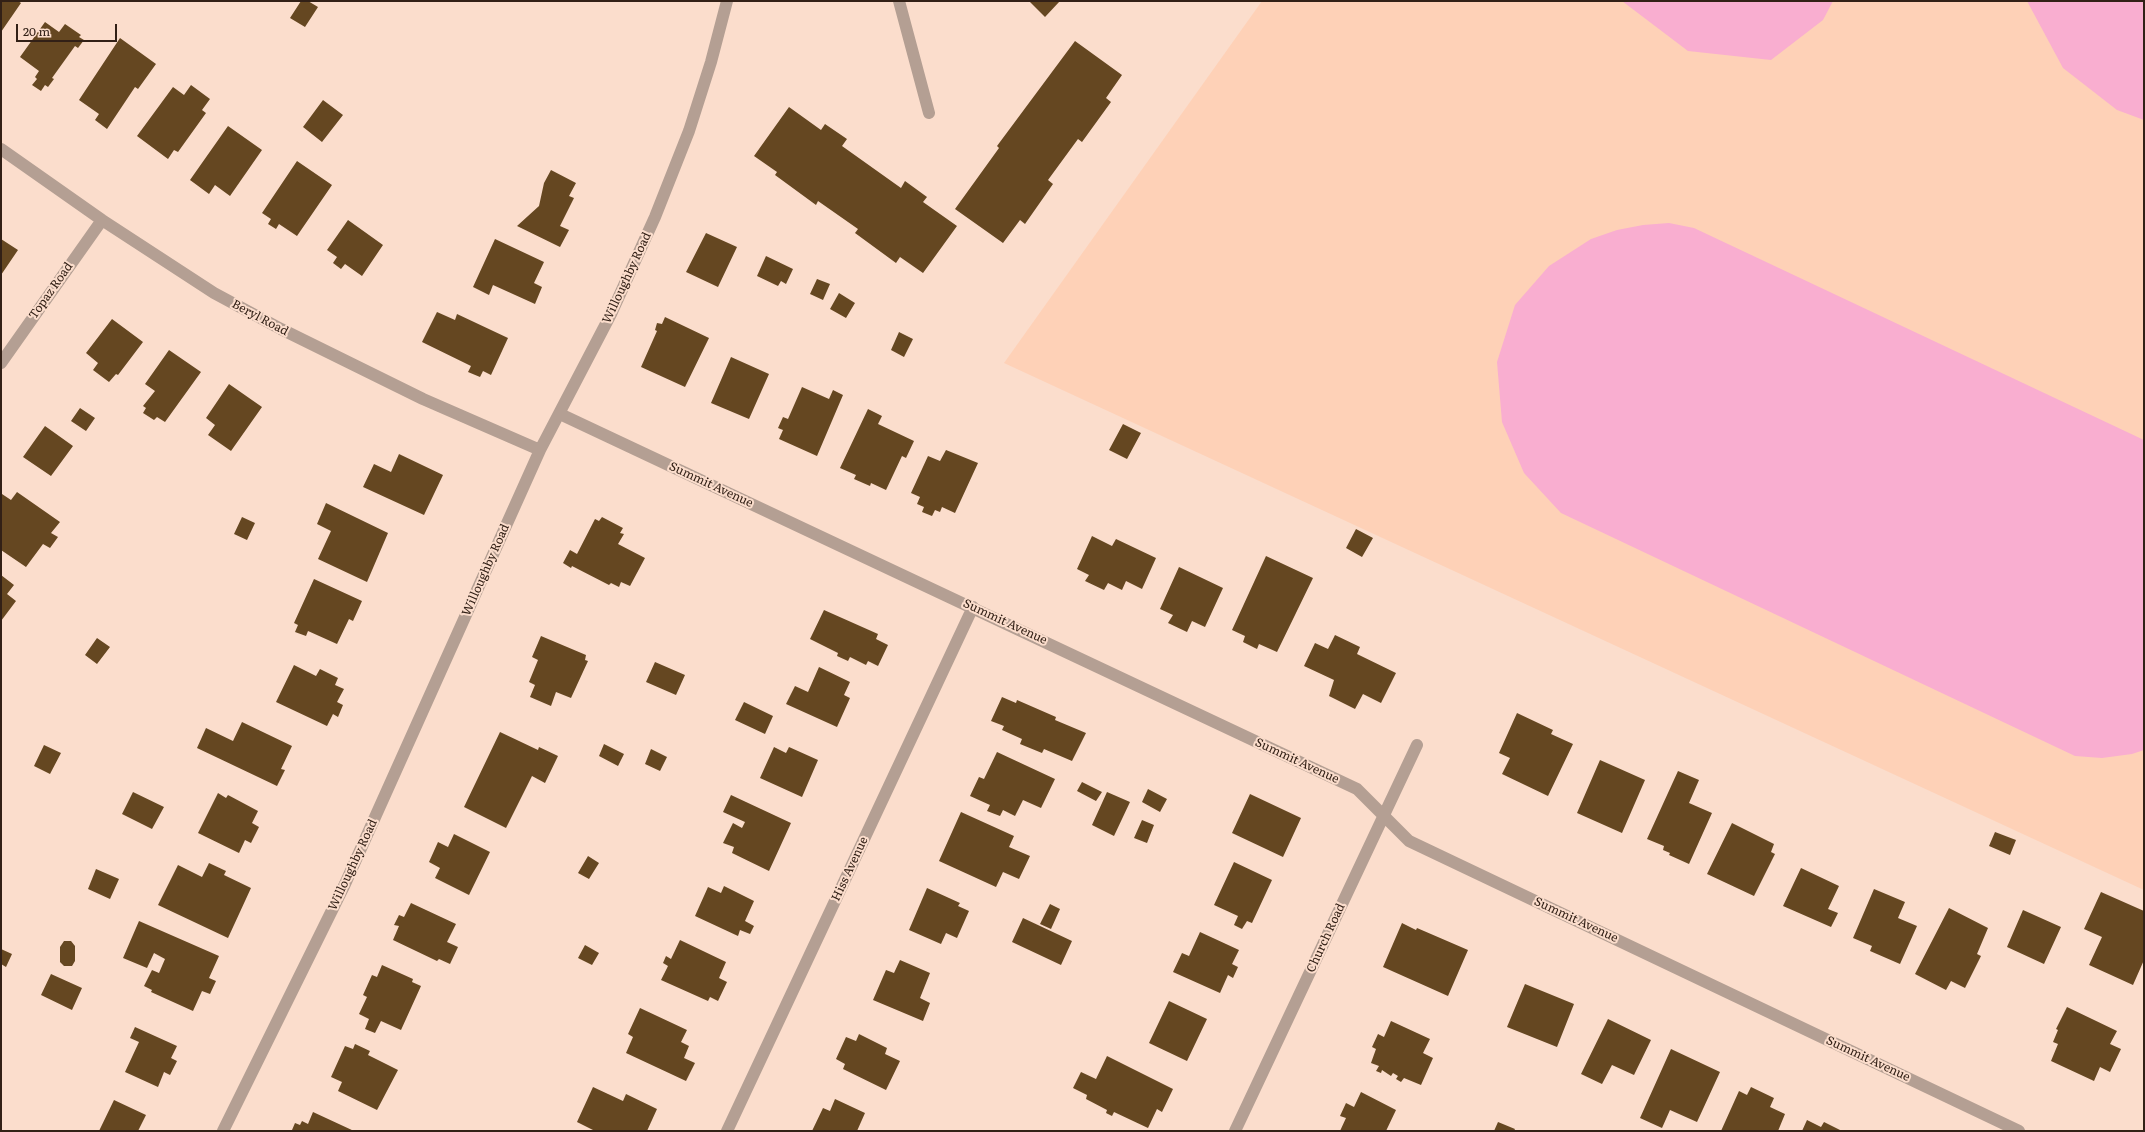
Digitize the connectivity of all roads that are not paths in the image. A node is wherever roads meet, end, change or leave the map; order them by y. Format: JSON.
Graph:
{"nodes":[{"id":1,"x":727,"y":1,"type":"edge"},
{"id":2,"x":899,"y":1,"type":"edge"},
{"id":3,"x":929,"y":113,"type":"dead end"},
{"id":4,"x":1,"y":149,"type":"edge"},
{"id":5,"x":102,"y":220,"type":"junction"},
{"id":6,"x":1,"y":362,"type":"edge"},
{"id":7,"x":560,"y":414,"type":"junction"},
{"id":8,"x":540,"y":450,"type":"junction"},
{"id":9,"x":973,"y":607,"type":"junction"},
{"id":10,"x":1416,"y":745,"type":"dead end"},
{"id":11,"x":1384,"y":815,"type":"junction"},
{"id":12,"x":223,"y":1131,"type":"edge"},
{"id":13,"x":728,"y":1131,"type":"edge"},
{"id":14,"x":1235,"y":1131,"type":"edge"},
{"id":15,"x":2019,"y":1131,"type":"edge"}],
"edges":[{"from":1,"to":7,"type":"street","name":"Willoughby Road"},
{"from":2,"to":3,"type":"street"},
{"from":4,"to":5,"type":"street","name":"Beryl Road"},
{"from":5,"to":6,"type":"street","name":"Topaz Road"},
{"from":5,"to":8,"type":"street","name":"Beryl Road"},
{"from":7,"to":8,"type":"street","name":"Willoughby Road"},
{"from":7,"to":9,"type":"street","name":"Summit Avenue"},
{"from":8,"to":12,"type":"street","name":"Willoughby Road"},
{"from":9,"to":11,"type":"street","name":"Summit Avenue"},
{"from":9,"to":13,"type":"street","name":"Hiss Avenue"},
{"from":10,"to":11,"type":"street","name":"Church Road"},
{"from":11,"to":14,"type":"street","name":"Church Road"},
{"from":11,"to":15,"type":"street","name":"Summit Avenue"}]}
